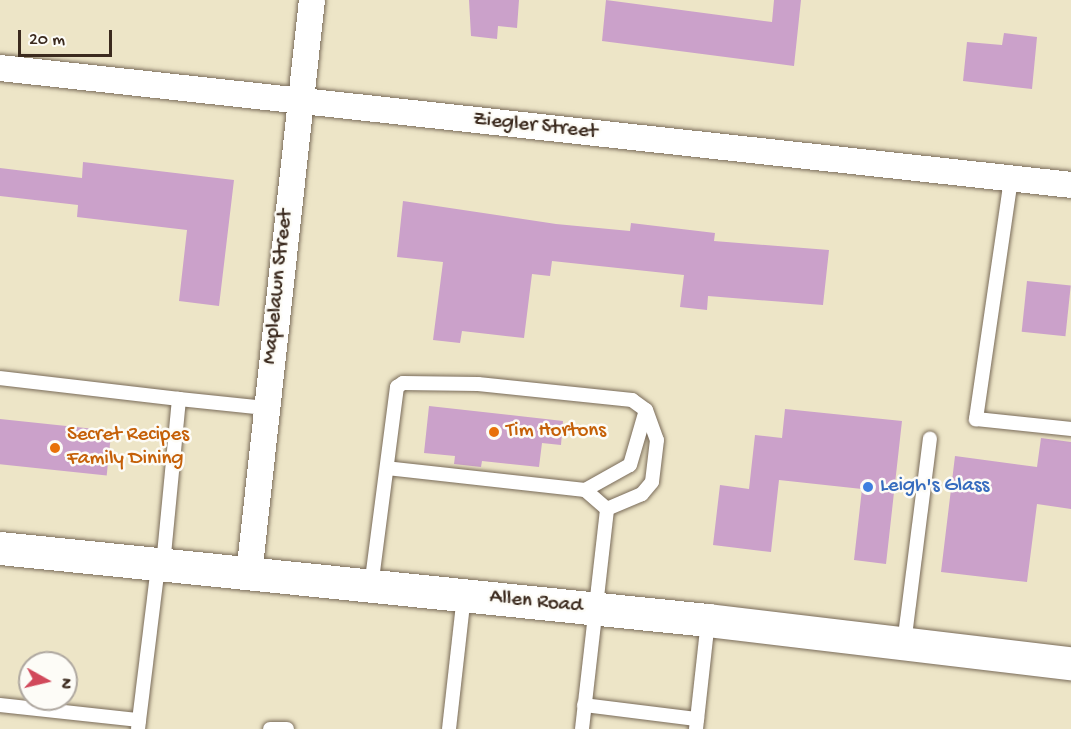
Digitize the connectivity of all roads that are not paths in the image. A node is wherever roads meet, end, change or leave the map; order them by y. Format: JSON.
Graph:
{"nodes":[{"id":1,"x":312,"y":0,"type":"edge"},
{"id":2,"x":0,"y":68,"type":"edge"},
{"id":3,"x":300,"y":101,"type":"junction"},
{"id":4,"x":1011,"y":179,"type":"junction"},
{"id":5,"x":1071,"y":185,"type":"edge"},
{"id":6,"x":0,"y":378,"type":"edge"},
{"id":7,"x":179,"y":399,"type":"junction"},
{"id":8,"x":266,"y":408,"type":"junction"},
{"id":9,"x":646,"y":410,"type":"junction"},
{"id":10,"x":1071,"y":429,"type":"edge"},
{"id":11,"x":930,"y":439,"type":"dead end"},
{"id":12,"x":387,"y":468,"type":"junction"},
{"id":13,"x":585,"y":490,"type":"junction"},
{"id":14,"x":607,"y":509,"type":"junction"},
{"id":15,"x":0,"y":548,"type":"edge"},
{"id":16,"x":161,"y":565,"type":"junction"},
{"id":17,"x":249,"y":575,"type":"junction"},
{"id":18,"x":371,"y":587,"type":"junction"},
{"id":19,"x":464,"y":596,"type":"junction"},
{"id":20,"x":594,"y":609,"type":"junction"},
{"id":21,"x":708,"y":620,"type":"junction"},
{"id":22,"x":903,"y":644,"type":"junction"},
{"id":23,"x":1071,"y":663,"type":"edge"},
{"id":24,"x":0,"y":705,"type":"edge"},
{"id":25,"x":584,"y":705,"type":"junction"},
{"id":26,"x":696,"y":724,"type":"edge"},
{"id":27,"x":139,"y":725,"type":"edge"},
{"id":28,"x":270,"y":729,"type":"edge"},
{"id":29,"x":287,"y":729,"type":"edge"},
{"id":30,"x":449,"y":729,"type":"edge"},
{"id":31,"x":582,"y":729,"type":"edge"}],
"edges":[{"from":1,"to":3,"type":"street","name":"Maplelawn Street"},
{"from":2,"to":3,"type":"street","name":"Ziegler Street"},
{"from":3,"to":4,"type":"street","name":"Ziegler Street"},
{"from":3,"to":8,"type":"street","name":"Maplelawn Street"},
{"from":4,"to":5,"type":"street","name":"Ziegler Street"},
{"from":4,"to":10,"type":"lane"},
{"from":6,"to":7,"type":"lane"},
{"from":7,"to":8,"type":"lane"},
{"from":7,"to":16,"type":"lane"},
{"from":8,"to":17,"type":"street","name":"Maplelawn Street"},
{"from":9,"to":12,"type":"lane"},
{"from":9,"to":13,"type":"lane"},
{"from":9,"to":14,"type":"lane"},
{"from":11,"to":22,"type":"lane"},
{"from":12,"to":13,"type":"lane"},
{"from":12,"to":18,"type":"lane"},
{"from":13,"to":14,"type":"lane"},
{"from":14,"to":20,"type":"lane"},
{"from":15,"to":16,"type":"main road","name":"Allen Road"},
{"from":16,"to":17,"type":"main road","name":"Allen Road"},
{"from":16,"to":27,"type":"lane"},
{"from":17,"to":18,"type":"main road","name":"Allen Road"},
{"from":18,"to":19,"type":"main road","name":"Allen Road"},
{"from":19,"to":20,"type":"main road","name":"Allen Road"},
{"from":19,"to":30,"type":"lane"},
{"from":20,"to":21,"type":"main road","name":"Allen Road"},
{"from":20,"to":25,"type":"lane"},
{"from":21,"to":22,"type":"main road","name":"Allen Road"},
{"from":21,"to":26,"type":"lane"},
{"from":22,"to":23,"type":"main road","name":"Allen Road"},
{"from":24,"to":27,"type":"lane"},
{"from":25,"to":26,"type":"lane"},
{"from":25,"to":31,"type":"lane"},
{"from":28,"to":29,"type":"lane"}]}
